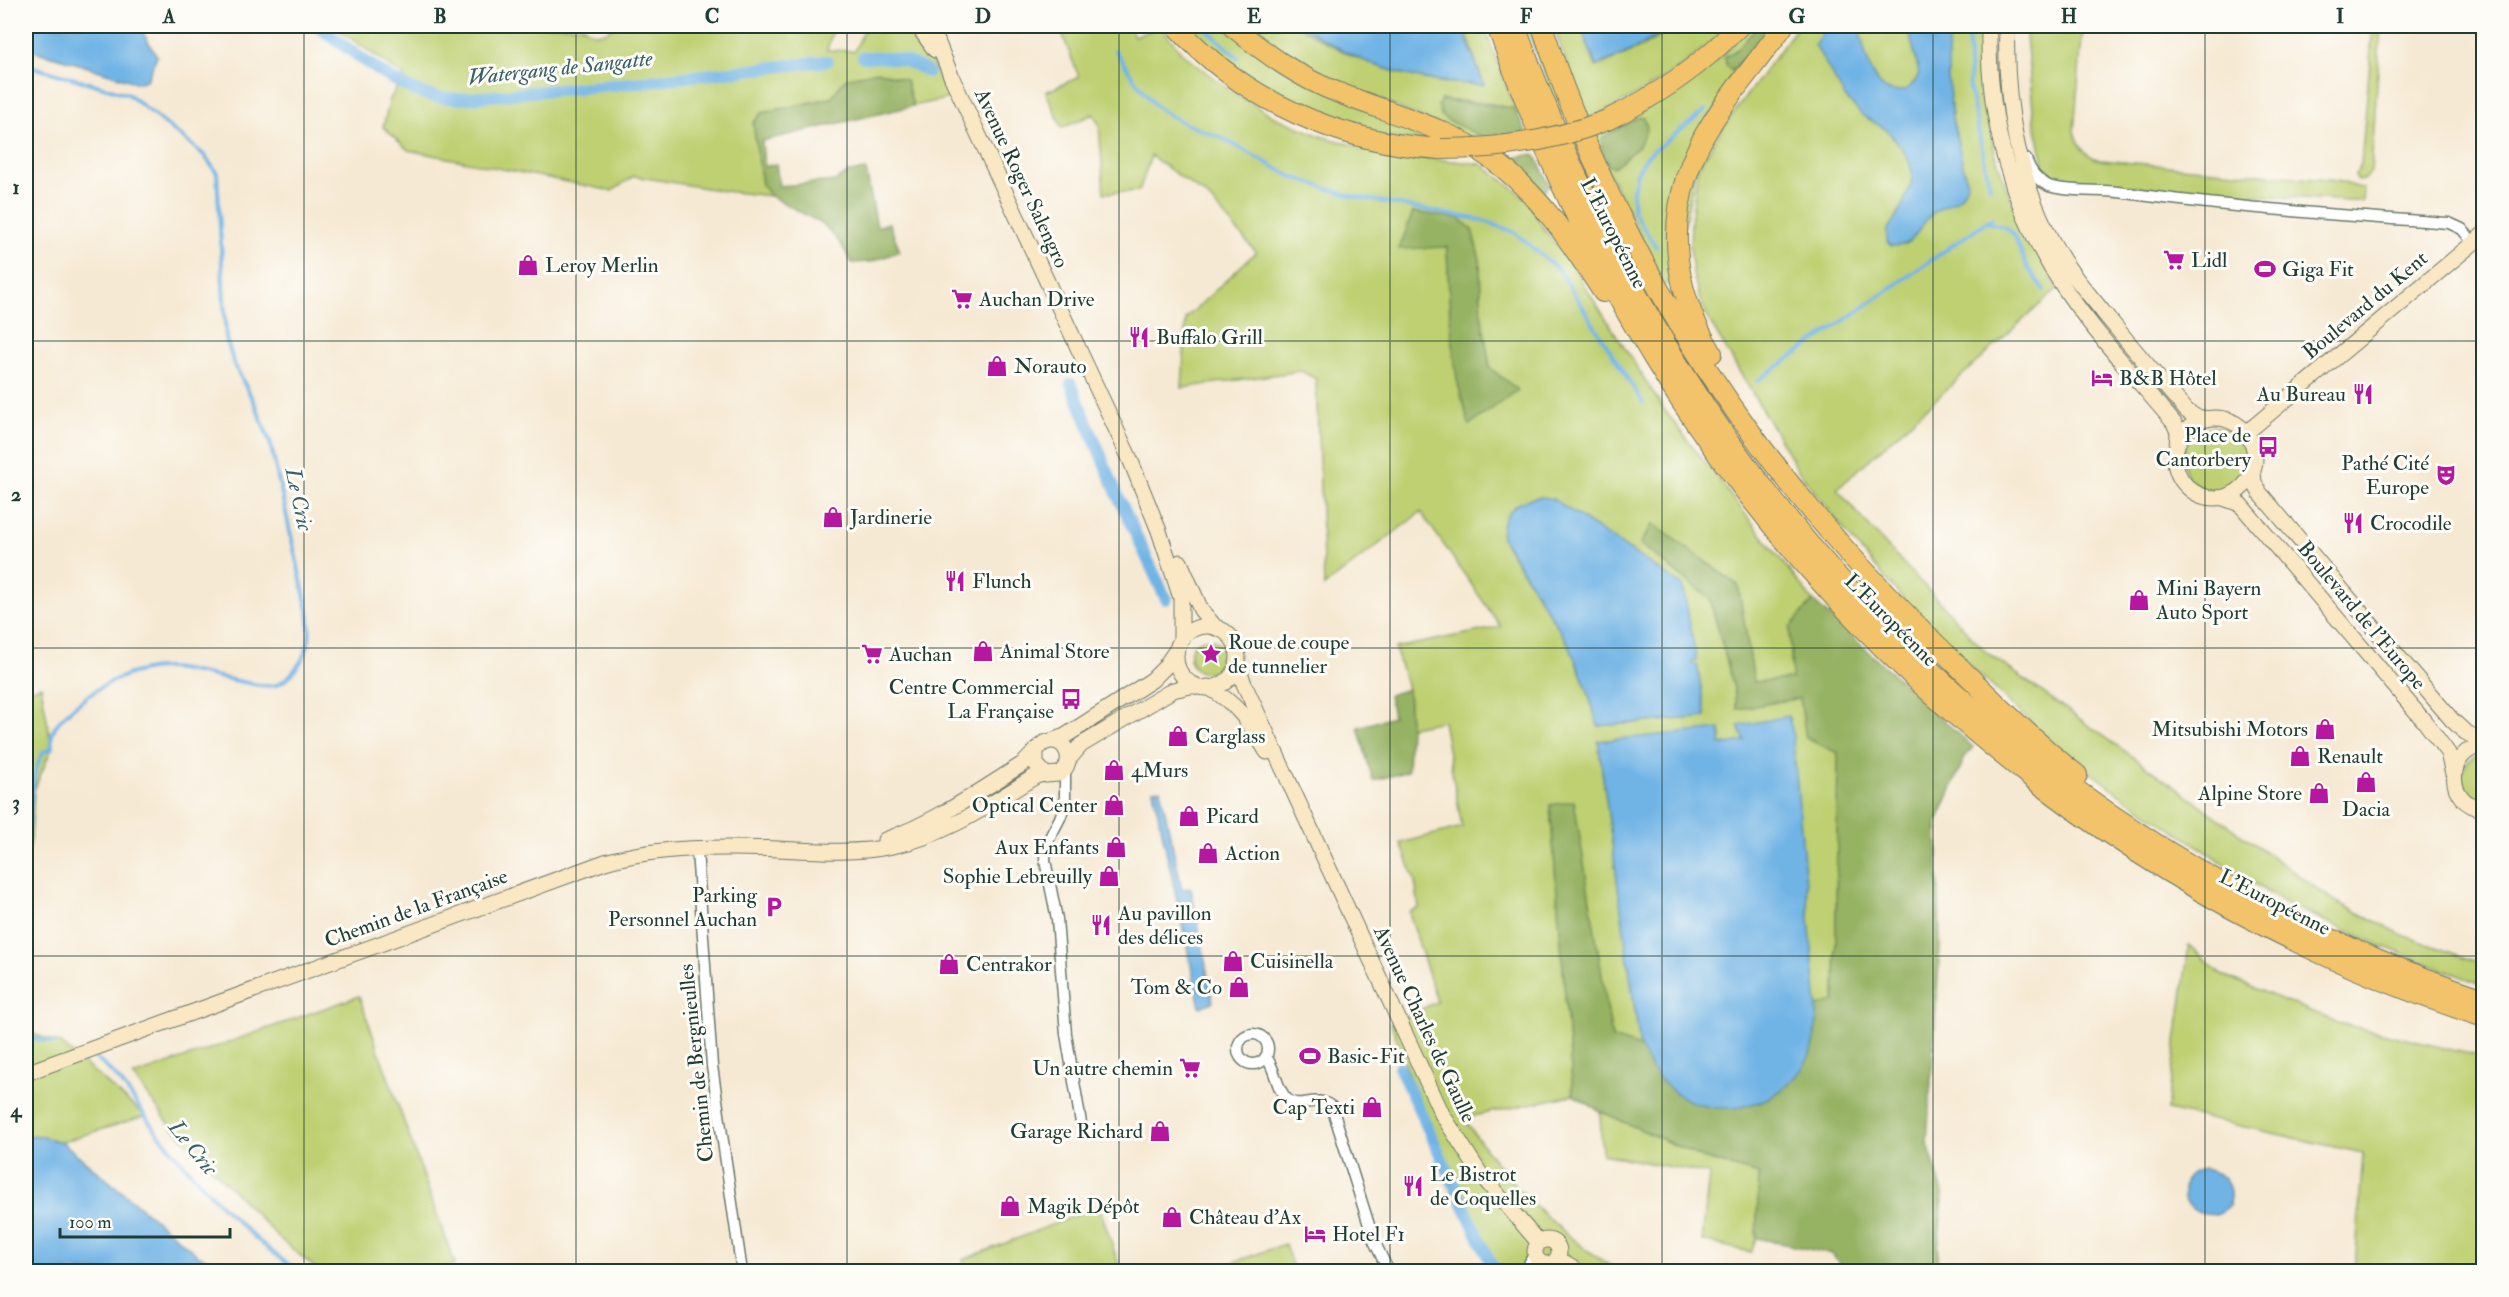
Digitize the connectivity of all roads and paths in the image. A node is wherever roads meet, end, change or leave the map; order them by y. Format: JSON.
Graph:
{"nodes":[{"id":1,"x":918,"y":26,"type":"edge"},
{"id":2,"x":931,"y":26,"type":"edge"},
{"id":3,"x":1176,"y":26,"type":"edge"},
{"id":4,"x":1232,"y":26,"type":"edge"},
{"id":5,"x":1497,"y":26,"type":"edge"},
{"id":6,"x":1515,"y":26,"type":"edge"},
{"id":7,"x":1542,"y":26,"type":"edge"},
{"id":8,"x":1739,"y":26,"type":"edge"},
{"id":9,"x":1784,"y":26,"type":"edge"},
{"id":10,"x":1989,"y":26,"type":"edge"},
{"id":11,"x":2007,"y":26,"type":"edge"},
{"id":12,"x":952,"y":78,"type":"junction"},
{"id":13,"x":2013,"y":119,"type":"junction"},
{"id":14,"x":2478,"y":238,"type":"edge"},
{"id":15,"x":2208,"y":419,"type":"junction"},
{"id":16,"x":2246,"y":433,"type":"junction"},
{"id":17,"x":1708,"y":441,"type":"junction"},
{"id":18,"x":2177,"y":446,"type":"junction"},
{"id":19,"x":1130,"y":459,"type":"junction"},
{"id":20,"x":2253,"y":471,"type":"junction"},
{"id":21,"x":2223,"y":498,"type":"junction"},
{"id":22,"x":1881,"y":589,"type":"junction"},
{"id":23,"x":1216,"y":628,"type":"junction"},
{"id":24,"x":1179,"y":644,"type":"junction"},
{"id":25,"x":1237,"y":663,"type":"junction"},
{"id":26,"x":1202,"y":686,"type":"junction"},
{"id":27,"x":1051,"y":741,"type":"junction"},
{"id":28,"x":2484,"y":744,"type":"edge"},
{"id":29,"x":1036,"y":752,"type":"junction"},
{"id":30,"x":1067,"y":764,"type":"junction"},
{"id":31,"x":2453,"y":774,"type":"junction"},
{"id":32,"x":1046,"y":775,"type":"junction"},
{"id":33,"x":1300,"y":806,"type":"junction"},
{"id":34,"x":2483,"y":809,"type":"edge"},
{"id":35,"x":1063,"y":812,"type":"junction"},
{"id":36,"x":698,"y":850,"type":"junction"},
{"id":37,"x":834,"y":851,"type":"junction"},
{"id":38,"x":2266,"y":907,"type":"junction"},
{"id":39,"x":2484,"y":999,"type":"edge"},
{"id":40,"x":2484,"y":1017,"type":"edge"},
{"id":41,"x":1266,"y":1057,"type":"dead end"},
{"id":42,"x":26,"y":1073,"type":"edge"},
{"id":43,"x":1081,"y":1124,"type":"dead end"},
{"id":44,"x":1537,"y":1247,"type":"junction"},
{"id":45,"x":1553,"y":1261,"type":"junction"},
{"id":46,"x":742,"y":1272,"type":"edge"},
{"id":47,"x":1389,"y":1272,"type":"edge"},
{"id":48,"x":1525,"y":1272,"type":"edge"},
{"id":49,"x":1532,"y":1272,"type":"edge"},
{"id":50,"x":1579,"y":1272,"type":"edge"}],
"edges":[{"from":1,"to":12,"type":"main road","name":"Avenue Roger Salengro"},
{"from":2,"to":12,"type":"main road","name":"Avenue Roger Salengro"},
{"from":3,"to":8,"type":"highway","bridge":true},
{"from":4,"to":17,"type":"highway"},
{"from":5,"to":17,"type":"highway","name":"L'Européenne"},
{"from":6,"to":38,"type":"highway","name":"L'Européenne"},
{"from":7,"to":22,"type":"highway"},
{"from":9,"to":22,"type":"highway"},
{"from":10,"to":18,"type":"main road"},
{"from":11,"to":13,"type":"main road"},
{"from":12,"to":19,"type":"main road","name":"Avenue Roger Salengro"},
{"from":13,"to":14,"type":"street"},
{"from":13,"to":15,"type":"main road"},
{"from":14,"to":16,"type":"main road","name":"Boulevard du Kent"},
{"from":15,"to":16,"type":"main road"},
{"from":15,"to":18,"type":"main road"},
{"from":16,"to":20,"type":"main road"},
{"from":17,"to":40,"type":"highway","name":"L'Européenne"},
{"from":18,"to":21,"type":"main road"},
{"from":19,"to":23,"type":"main road","name":"Avenue Roger Salengro"},
{"from":19,"to":24,"type":"main road","name":"Avenue Roger Salengro"},
{"from":20,"to":21,"type":"main road"},
{"from":20,"to":28,"type":"main road","name":"Boulevard de l'Europe"},
{"from":21,"to":31,"type":"main road","name":"Boulevard de l'Europe"},
{"from":22,"to":38,"type":"highway"},
{"from":23,"to":24,"type":"main road"},
{"from":23,"to":25,"type":"main road"},
{"from":24,"to":26,"type":"main road"},
{"from":24,"to":27,"type":"main road"},
{"from":25,"to":26,"type":"main road"},
{"from":25,"to":33,"type":"main road","name":"Avenue Charles de Gaulle"},
{"from":26,"to":30,"type":"main road"},
{"from":26,"to":33,"type":"main road","name":"Avenue Charles de Gaulle"},
{"from":27,"to":29,"type":"main road"},
{"from":27,"to":30,"type":"main road"},
{"from":28,"to":31,"type":"main road"},
{"from":29,"to":32,"type":"main road"},
{"from":29,"to":37,"type":"main road","name":"Chemin de la Française"},
{"from":30,"to":32,"type":"main road"},
{"from":30,"to":35,"type":"street"},
{"from":31,"to":34,"type":"main road","name":"Boulevard de l'Europe"},
{"from":32,"to":35,"type":"street"},
{"from":32,"to":37,"type":"main road","name":"Chemin de la Française"},
{"from":33,"to":44,"type":"main road","name":"Avenue Charles de Gaulle"},
{"from":35,"to":43,"type":"street"},
{"from":36,"to":37,"type":"main road","name":"Chemin de la Française"},
{"from":36,"to":42,"type":"main road","name":"Chemin de la Française"},
{"from":36,"to":46,"type":"street","name":"Chemin de Bergnieulles"},
{"from":38,"to":39,"type":"highway","name":"L'Européenne"},
{"from":41,"to":47,"type":"street"},
{"from":44,"to":45,"type":"main road","name":"Avenue Charles de Gaulle"},
{"from":44,"to":45,"type":"main road","name":"Avenue Charles de Gaulle"},
{"from":44,"to":48,"type":"street"},
{"from":45,"to":49,"type":"street"},
{"from":45,"to":50,"type":"main road","name":"Avenue Charles de Gaulle"}]}
